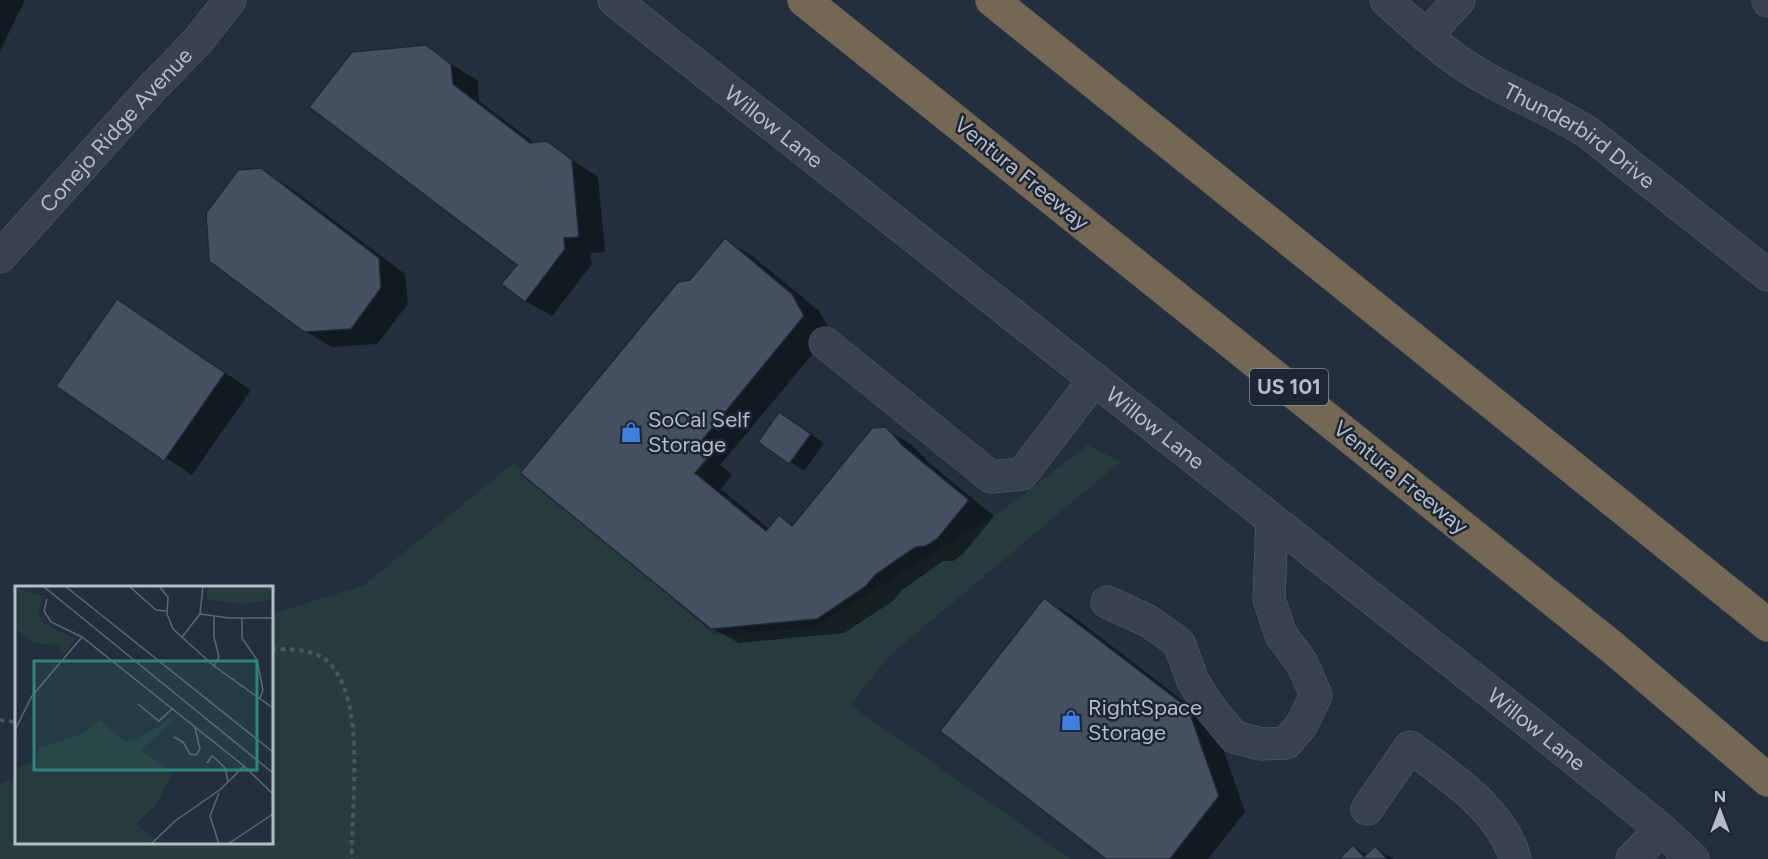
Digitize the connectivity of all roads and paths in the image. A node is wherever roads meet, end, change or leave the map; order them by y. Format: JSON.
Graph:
{"nodes":[{"id":1,"x":230,"y":0,"type":"edge"},
{"id":2,"x":614,"y":0,"type":"edge"},
{"id":3,"x":804,"y":0,"type":"edge"},
{"id":4,"x":992,"y":0,"type":"edge"},
{"id":5,"x":1386,"y":0,"type":"edge"},
{"id":6,"x":1459,"y":0,"type":"edge"},
{"id":7,"x":1426,"y":36,"type":"junction"},
{"id":8,"x":0,"y":257,"type":"edge"},
{"id":9,"x":1768,"y":275,"type":"edge"},
{"id":10,"x":825,"y":343,"type":"dead end"},
{"id":11,"x":1095,"y":379,"type":"junction"},
{"id":12,"x":1272,"y":520,"type":"junction"},
{"id":13,"x":1107,"y":602,"type":"dead end"},
{"id":14,"x":1768,"y":625,"type":"edge"},
{"id":15,"x":273,"y":650,"type":"edge"},
{"id":16,"x":0,"y":720,"type":"edge"},
{"id":17,"x":15,"y":722,"type":"edge"},
{"id":18,"x":1768,"y":780,"type":"edge"},
{"id":19,"x":1366,"y":809,"type":"dead end"},
{"id":20,"x":1661,"y":829,"type":"junction"},
{"id":21,"x":352,"y":859,"type":"edge"},
{"id":22,"x":1515,"y":859,"type":"edge"},
{"id":23,"x":1632,"y":859,"type":"edge"},
{"id":24,"x":1693,"y":859,"type":"edge"}],
"edges":[{"from":1,"to":8,"type":"street","name":"Conejo Ridge Avenue"},
{"from":2,"to":11,"type":"street","name":"Willow Lane"},
{"from":3,"to":18,"type":"highway","name":"Ventura Freeway","number":"US 101"},
{"from":4,"to":14,"type":"highway"},
{"from":5,"to":7,"type":"street","name":"Thunderbird Drive"},
{"from":6,"to":7,"type":"street"},
{"from":7,"to":9,"type":"street","name":"Thunderbird Drive"},
{"from":10,"to":11,"type":"street"},
{"from":11,"to":12,"type":"street","name":"Willow Lane"},
{"from":12,"to":13,"type":"street"},
{"from":12,"to":20,"type":"street","name":"Willow Lane"},
{"from":15,"to":21,"type":"path"},
{"from":16,"to":17,"type":"path"},
{"from":19,"to":22,"type":"street"},
{"from":20,"to":23,"type":"street"},
{"from":20,"to":24,"type":"street","name":"Willow Lane"}]}
